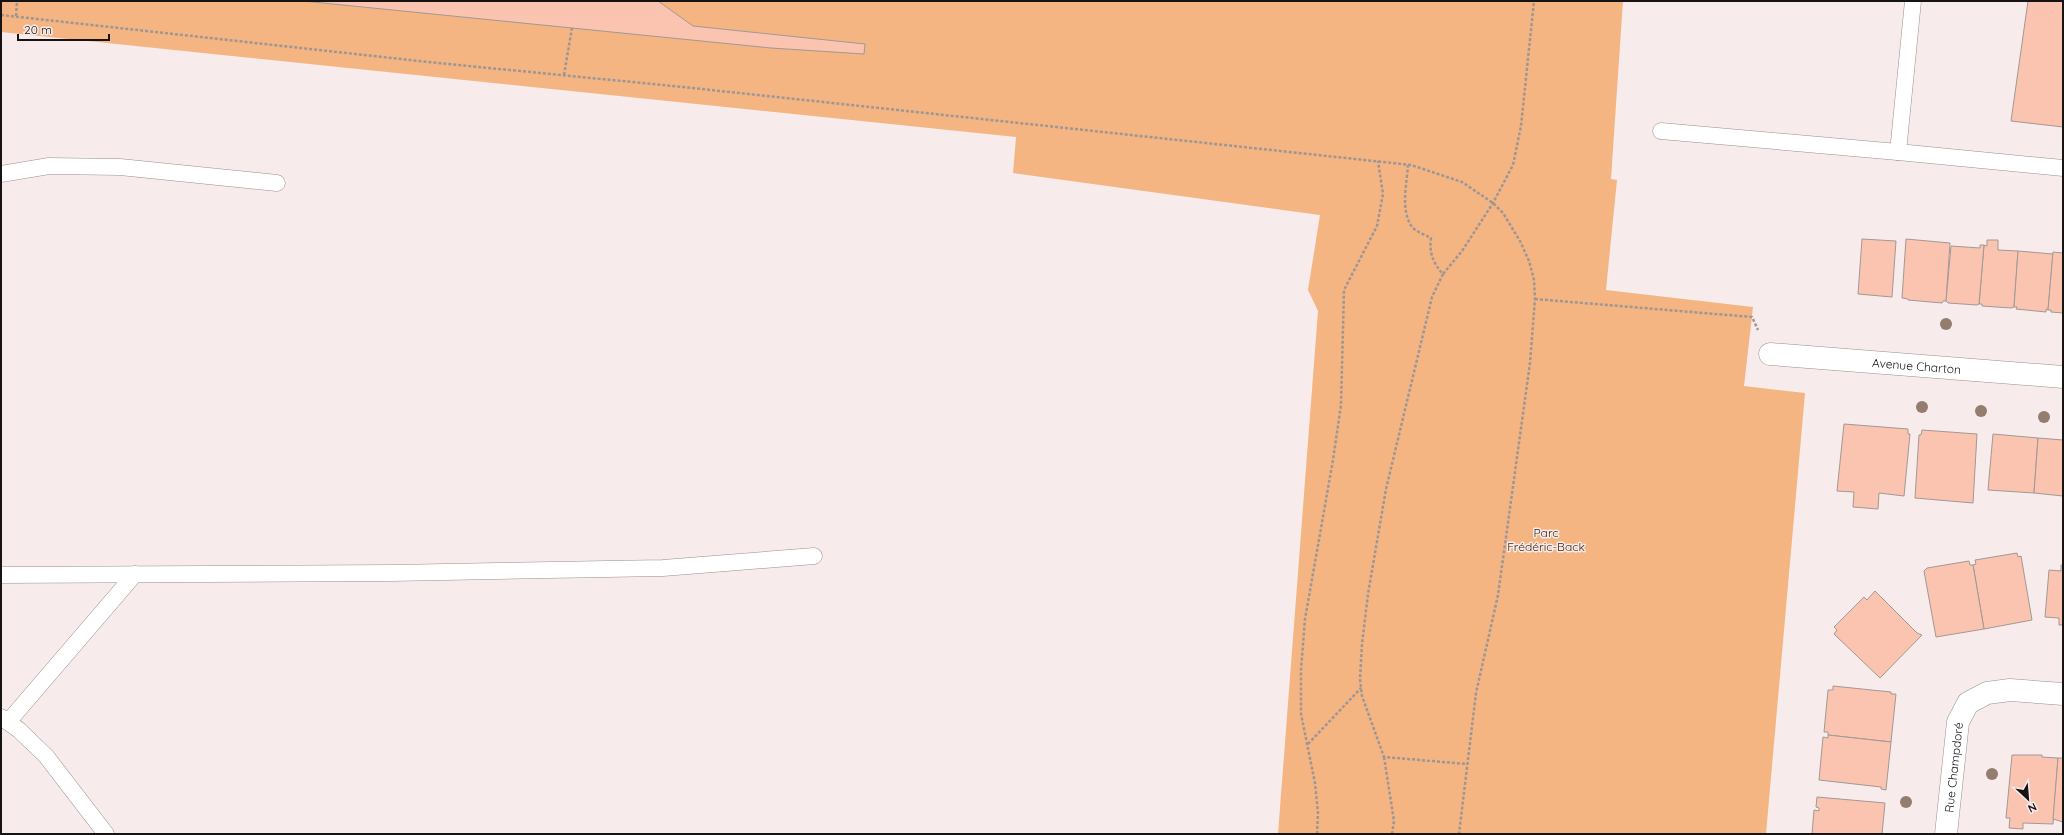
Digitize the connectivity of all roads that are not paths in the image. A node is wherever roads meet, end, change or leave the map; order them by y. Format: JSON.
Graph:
{"nodes":[{"id":1,"x":1913,"y":1,"type":"edge"},
{"id":2,"x":1661,"y":131,"type":"dead end"},
{"id":3,"x":1898,"y":152,"type":"junction"},
{"id":4,"x":2063,"y":168,"type":"edge"},
{"id":5,"x":1,"y":174,"type":"edge"},
{"id":6,"x":277,"y":183,"type":"dead end"},
{"id":7,"x":1770,"y":354,"type":"dead end"},
{"id":8,"x":2063,"y":377,"type":"edge"},
{"id":9,"x":814,"y":556,"type":"dead end"},
{"id":10,"x":135,"y":574,"type":"junction"},
{"id":11,"x":1,"y":575,"type":"edge"},
{"id":12,"x":2063,"y":694,"type":"edge"},
{"id":13,"x":4,"y":720,"type":"edge"},
{"id":14,"x":106,"y":834,"type":"edge"},
{"id":15,"x":1946,"y":834,"type":"edge"}],
"edges":[{"from":1,"to":3,"type":"lane"},
{"from":2,"to":3,"type":"lane"},
{"from":3,"to":4,"type":"lane"},
{"from":5,"to":6,"type":"lane"},
{"from":7,"to":8,"type":"street","name":"Avenue Charton"},
{"from":9,"to":10,"type":"lane"},
{"from":10,"to":11,"type":"lane"},
{"from":10,"to":13,"type":"lane"},
{"from":12,"to":15,"type":"street","name":"Rue Champdoré"},
{"from":13,"to":14,"type":"lane"}]}
